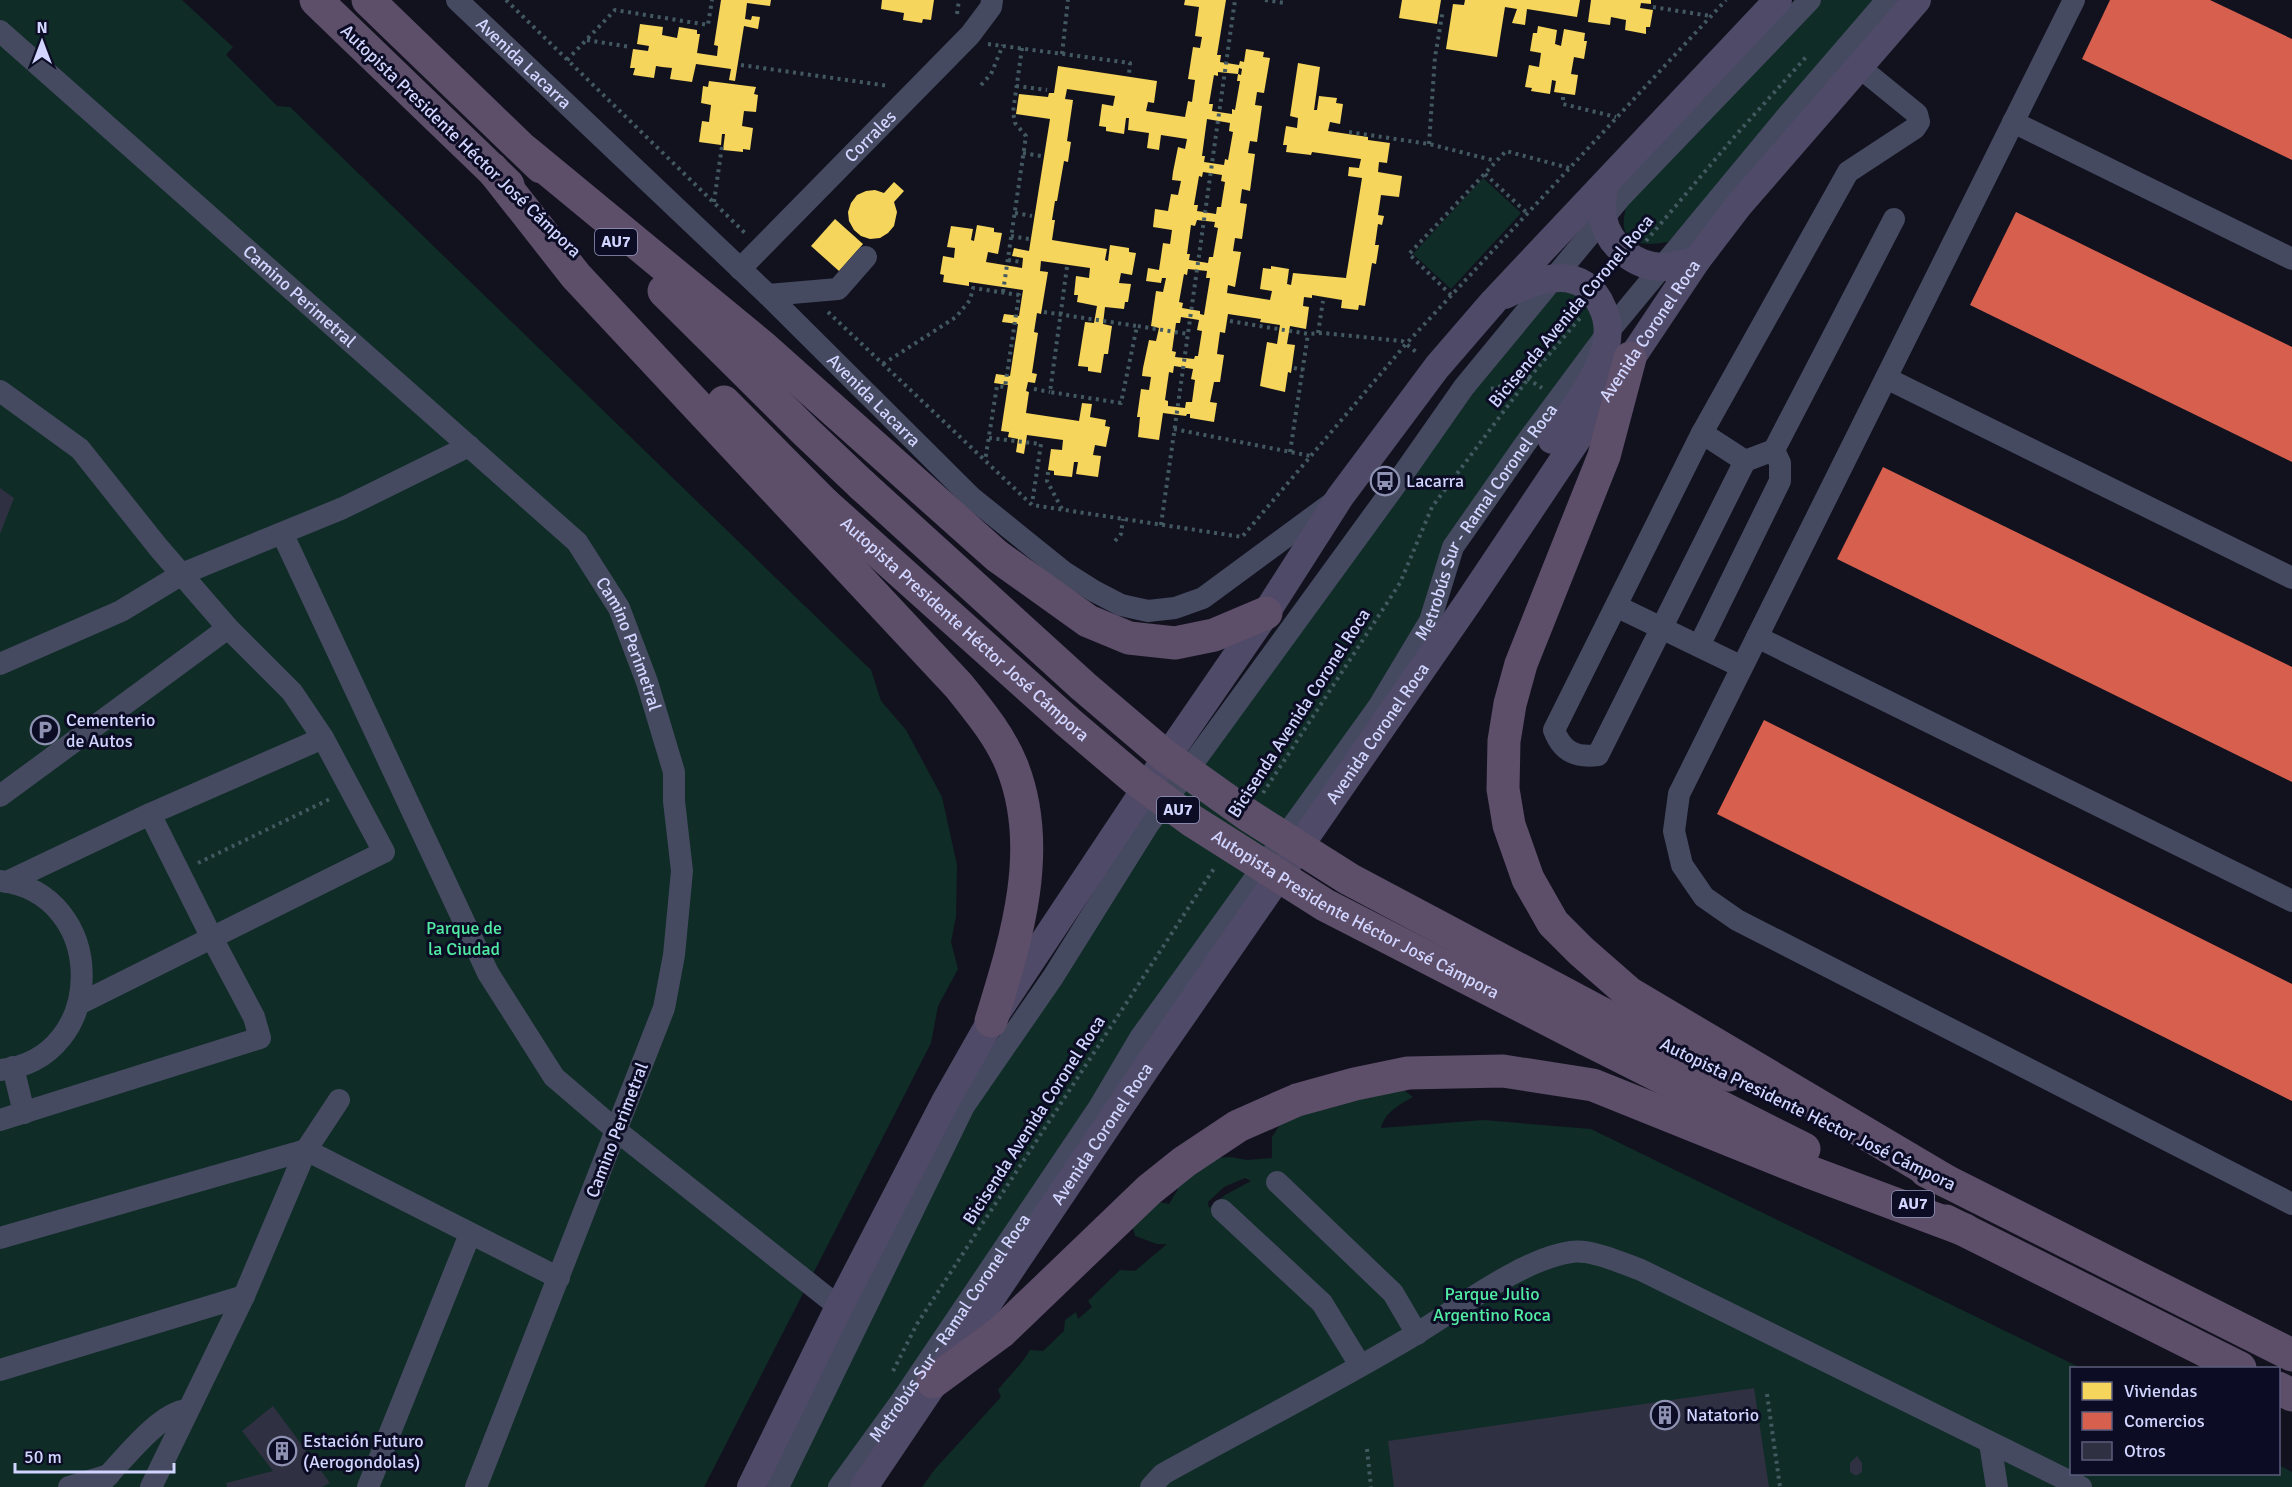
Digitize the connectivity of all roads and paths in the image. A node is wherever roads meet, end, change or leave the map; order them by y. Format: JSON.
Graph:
{"nodes":[{"id":1,"x":316,"y":0,"type":"edge"},
{"id":2,"x":368,"y":0,"type":"edge"},
{"id":3,"x":457,"y":0,"type":"edge"},
{"id":4,"x":506,"y":0,"type":"edge"},
{"id":5,"x":712,"y":0,"type":"edge"},
{"id":6,"x":992,"y":0,"type":"edge"},
{"id":7,"x":1068,"y":0,"type":"edge"},
{"id":8,"x":1235,"y":0,"type":"edge"},
{"id":9,"x":1265,"y":0,"type":"edge"},
{"id":10,"x":1726,"y":0,"type":"edge"},
{"id":11,"x":1778,"y":0,"type":"edge"},
{"id":12,"x":1810,"y":0,"type":"edge"},
{"id":13,"x":1887,"y":0,"type":"edge"},
{"id":14,"x":1917,"y":0,"type":"edge"},
{"id":15,"x":2074,"y":0,"type":"edge"},
{"id":16,"x":1285,"y":3,"type":"dead end"},
{"id":17,"x":1653,"y":7,"type":"dead end"},
{"id":18,"x":1443,"y":10,"type":"dead end"},
{"id":19,"x":1711,"y":16,"type":"junction"},
{"id":20,"x":0,"y":31,"type":"edge"},
{"id":21,"x":586,"y":39,"type":"junction"},
{"id":22,"x":985,"y":44,"type":"dead end"},
{"id":23,"x":1003,"y":45,"type":"junction"},
{"id":24,"x":630,"y":47,"type":"dead end"},
{"id":25,"x":1022,"y":48,"type":"junction"},
{"id":26,"x":1812,"y":51,"type":"dead end"},
{"id":27,"x":1062,"y":54,"type":"junction"},
{"id":28,"x":567,"y":60,"type":"junction"},
{"id":29,"x":741,"y":64,"type":"dead end"},
{"id":30,"x":1858,"y":66,"type":"junction"},
{"id":31,"x":1129,"y":75,"type":"dead end"},
{"id":32,"x":981,"y":85,"type":"dead end"},
{"id":33,"x":889,"y":86,"type":"dead end"},
{"id":34,"x":1016,"y":86,"type":"junction"},
{"id":35,"x":1047,"y":90,"type":"dead end"},
{"id":36,"x":1563,"y":97,"type":"dead end"},
{"id":37,"x":1616,"y":117,"type":"junction"},
{"id":38,"x":2013,"y":122,"type":"junction"},
{"id":39,"x":1349,"y":132,"type":"dead end"},
{"id":40,"x":1429,"y":144,"type":"junction"},
{"id":41,"x":722,"y":146,"type":"dead end"},
{"id":42,"x":525,"y":151,"type":"junction"},
{"id":43,"x":1023,"y":153,"type":"junction"},
{"id":44,"x":1041,"y":156,"type":"dead end"},
{"id":45,"x":1497,"y":161,"type":"junction"},
{"id":46,"x":1569,"y":168,"type":"junction"},
{"id":47,"x":492,"y":169,"type":"junction"},
{"id":48,"x":1485,"y":174,"type":"junction"},
{"id":49,"x":1604,"y":185,"type":"junction"},
{"id":50,"x":714,"y":203,"type":"junction"},
{"id":51,"x":1015,"y":213,"type":"junction"},
{"id":52,"x":1527,"y":213,"type":"junction"},
{"id":53,"x":1032,"y":216,"type":"dead end"},
{"id":54,"x":1603,"y":218,"type":"junction"},
{"id":55,"x":1894,"y":219,"type":"dead end"},
{"id":56,"x":1011,"y":236,"type":"junction"},
{"id":57,"x":1029,"y":239,"type":"dead end"},
{"id":58,"x":760,"y":247,"type":"junction"},
{"id":59,"x":866,"y":257,"type":"dead end"},
{"id":60,"x":1632,"y":258,"type":"junction"},
{"id":61,"x":2292,"y":259,"type":"edge"},
{"id":62,"x":1008,"y":260,"type":"junction"},
{"id":63,"x":1697,"y":260,"type":"junction"},
{"id":64,"x":1021,"y":262,"type":"dead end"},
{"id":65,"x":1067,"y":267,"type":"dead end"},
{"id":66,"x":1663,"y":267,"type":"junction"},
{"id":67,"x":740,"y":268,"type":"junction"},
{"id":68,"x":1553,"y":277,"type":"junction"},
{"id":69,"x":807,"y":292,"type":"junction"},
{"id":70,"x":1003,"y":292,"type":"junction"},
{"id":71,"x":768,"y":295,"type":"junction"},
{"id":72,"x":1451,"y":295,"type":"junction"},
{"id":73,"x":1599,"y":297,"type":"junction"},
{"id":74,"x":1323,"y":301,"type":"dead end"},
{"id":75,"x":1494,"y":301,"type":"junction"},
{"id":76,"x":1044,"y":312,"type":"dead end"},
{"id":77,"x":1060,"y":314,"type":"junction"},
{"id":78,"x":1230,"y":321,"type":"dead end"},
{"id":79,"x":1137,"y":326,"type":"junction"},
{"id":80,"x":1609,"y":331,"type":"junction"},
{"id":81,"x":1318,"y":333,"type":"junction"},
{"id":82,"x":1188,"y":334,"type":"junction"},
{"id":83,"x":1308,"y":334,"type":"junction"},
{"id":84,"x":1406,"y":344,"type":"junction"},
{"id":85,"x":1630,"y":358,"type":"junction"},
{"id":86,"x":883,"y":364,"type":"junction"},
{"id":87,"x":1437,"y":367,"type":"junction"},
{"id":88,"x":1294,"y":368,"type":"dead end"},
{"id":89,"x":1303,"y":370,"type":"junction"},
{"id":90,"x":1886,"y":378,"type":"junction"},
{"id":91,"x":1528,"y":379,"type":"junction"},
{"id":92,"x":1464,"y":387,"type":"junction"},
{"id":93,"x":1034,"y":389,"type":"dead end"},
{"id":94,"x":0,"y":391,"type":"edge"},
{"id":95,"x":1050,"y":392,"type":"junction"},
{"id":96,"x":1557,"y":399,"type":"junction"},
{"id":97,"x":1174,"y":429,"type":"junction"},
{"id":98,"x":1702,"y":433,"type":"junction"},
{"id":99,"x":989,"y":438,"type":"junction"},
{"id":100,"x":469,"y":446,"type":"junction"},
{"id":101,"x":1774,"y":450,"type":"junction"},
{"id":102,"x":1290,"y":452,"type":"junction"},
{"id":103,"x":1311,"y":456,"type":"junction"},
{"id":104,"x":985,"y":461,"type":"junction"},
{"id":105,"x":1745,"y":461,"type":"junction"},
{"id":106,"x":1048,"y":472,"type":"dead end"},
{"id":107,"x":1340,"y":497,"type":"junction"},
{"id":108,"x":1032,"y":505,"type":"junction"},
{"id":109,"x":1062,"y":510,"type":"junction"},
{"id":110,"x":1123,"y":519,"type":"junction"},
{"id":111,"x":1161,"y":525,"type":"junction"},
{"id":112,"x":283,"y":535,"type":"junction"},
{"id":113,"x":1115,"y":541,"type":"dead end"},
{"id":114,"x":182,"y":574,"type":"junction"},
{"id":115,"x":2292,"y":578,"type":"edge"},
{"id":116,"x":1467,"y":604,"type":"junction"},
{"id":117,"x":1616,"y":606,"type":"junction"},
{"id":118,"x":1266,"y":613,"type":"junction"},
{"id":119,"x":228,"y":628,"type":"junction"},
{"id":120,"x":1662,"y":628,"type":"junction"},
{"id":121,"x":1757,"y":637,"type":"junction"},
{"id":122,"x":1699,"y":646,"type":"junction"},
{"id":123,"x":0,"y":664,"type":"edge"},
{"id":124,"x":1742,"y":667,"type":"junction"},
{"id":125,"x":323,"y":738,"type":"junction"},
{"id":126,"x":350,"y":789,"type":"junction"},
{"id":127,"x":1263,"y":794,"type":"dead end"},
{"id":128,"x":0,"y":796,"type":"edge"},
{"id":129,"x":150,"y":814,"type":"junction"},
{"id":130,"x":1217,"y":864,"type":"dead end"},
{"id":131,"x":179,"y":872,"type":"junction"},
{"id":132,"x":3,"y":881,"type":"edge"},
{"id":133,"x":2292,"y":901,"type":"edge"},
{"id":134,"x":212,"y":938,"type":"junction"},
{"id":135,"x":79,"y":1004,"type":"junction"},
{"id":136,"x":991,"y":1022,"type":"junction"},
{"id":137,"x":1593,"y":1026,"type":"junction"},
{"id":138,"x":6,"y":1069,"type":"edge"},
{"id":139,"x":339,"y":1100,"type":"dead end"},
{"id":140,"x":24,"y":1113,"type":"junction"},
{"id":141,"x":0,"y":1120,"type":"edge"},
{"id":142,"x":617,"y":1131,"type":"junction"},
{"id":143,"x":306,"y":1150,"type":"junction"},
{"id":144,"x":1946,"y":1181,"type":"junction"},
{"id":145,"x":1277,"y":1182,"type":"dead end"},
{"id":146,"x":2292,"y":1204,"type":"edge"},
{"id":147,"x":1222,"y":1210,"type":"dead end"},
{"id":148,"x":1965,"y":1230,"type":"junction"},
{"id":149,"x":470,"y":1234,"type":"junction"},
{"id":150,"x":0,"y":1238,"type":"edge"},
{"id":151,"x":559,"y":1278,"type":"junction"},
{"id":152,"x":244,"y":1296,"type":"junction"},
{"id":153,"x":839,"y":1306,"type":"junction"},
{"id":154,"x":1417,"y":1334,"type":"junction"},
{"id":155,"x":2292,"y":1355,"type":"edge"},
{"id":156,"x":1360,"y":1365,"type":"junction"},
{"id":157,"x":2238,"y":1367,"type":"edge"},
{"id":158,"x":0,"y":1370,"type":"edge"},
{"id":159,"x":890,"y":1380,"type":"dead end"},
{"id":160,"x":933,"y":1382,"type":"junction"},
{"id":161,"x":1767,"y":1394,"type":"dead end"},
{"id":162,"x":187,"y":1410,"type":"junction"},
{"id":163,"x":1990,"y":1443,"type":"junction"},
{"id":164,"x":1367,"y":1449,"type":"dead end"},
{"id":165,"x":103,"y":1481,"type":"edge"},
{"id":166,"x":760,"y":1484,"type":"edge"},
{"id":167,"x":2072,"y":1485,"type":"edge"},
{"id":168,"x":69,"y":1487,"type":"edge"},
{"id":169,"x":151,"y":1487,"type":"edge"},
{"id":170,"x":368,"y":1487,"type":"edge"},
{"id":171,"x":476,"y":1487,"type":"edge"},
{"id":172,"x":839,"y":1487,"type":"edge"},
{"id":173,"x":864,"y":1487,"type":"edge"},
{"id":174,"x":1150,"y":1487,"type":"edge"},
{"id":175,"x":1371,"y":1487,"type":"edge"},
{"id":176,"x":1780,"y":1487,"type":"edge"},
{"id":177,"x":1997,"y":1487,"type":"edge"}],
"edges":[{"from":1,"to":47,"type":"highway","name":"Autopista Presidente Héctor José Cámpora","number":"AU7"},
{"from":2,"to":42,"type":"highway","name":"Autopista Presidente Héctor José Cámpora","number":"AU7"},
{"from":3,"to":67,"type":"street","name":"Avenida Lacarra"},
{"from":4,"to":28,"type":"path"},
{"from":5,"to":21,"type":"path"},
{"from":6,"to":58,"type":"street","name":"Corrales"},
{"from":7,"to":27,"type":"path"},
{"from":8,"to":82,"type":"path"},
{"from":9,"to":16,"type":"path"},
{"from":10,"to":19,"type":"path"},
{"from":11,"to":49,"type":"main road"},
{"from":12,"to":54,"type":"street"},
{"from":13,"to":66,"type":"street","name":"Metrobús Sur - Ramal Coronel Roca"},
{"from":14,"to":30,"type":"main road","name":"Avenida Coronel Roca"},
{"from":15,"to":38,"type":"street"},
{"from":17,"to":19,"type":"path"},
{"from":18,"to":40,"type":"path"},
{"from":19,"to":37,"type":"path"},
{"from":20,"to":100,"type":"street","name":"Camino Perimetral"},
{"from":21,"to":24,"type":"path"},
{"from":21,"to":28,"type":"path"},
{"from":22,"to":23,"type":"path"},
{"from":23,"to":25,"type":"path"},
{"from":23,"to":32,"type":"path"},
{"from":25,"to":27,"type":"path"},
{"from":25,"to":34,"type":"path"},
{"from":26,"to":60,"type":"path","name":"Bicisenda Avenida Coronel Roca"},
{"from":27,"to":31,"type":"path"},
{"from":28,"to":50,"type":"path"},
{"from":29,"to":33,"type":"path"},
{"from":30,"to":63,"type":"main road","name":"Avenida Coronel Roca"},
{"from":30,"to":98,"type":"street"},
{"from":34,"to":35,"type":"path"},
{"from":34,"to":43,"type":"path"},
{"from":36,"to":37,"type":"path"},
{"from":37,"to":46,"type":"path"},
{"from":38,"to":61,"type":"street"},
{"from":38,"to":90,"type":"street"},
{"from":39,"to":40,"type":"path"},
{"from":40,"to":45,"type":"path"},
{"from":41,"to":50,"type":"path"},
{"from":42,"to":118,"type":"highway"},
{"from":42,"to":137,"type":"highway","name":"Autopista Presidente Héctor José Cámpora","number":"AU7","bridge":true},
{"from":43,"to":44,"type":"path"},
{"from":43,"to":51,"type":"path"},
{"from":45,"to":46,"type":"path"},
{"from":45,"to":48,"type":"path"},
{"from":46,"to":52,"type":"path"},
{"from":47,"to":136,"type":"highway"},
{"from":47,"to":137,"type":"highway","name":"Autopista Presidente Héctor José Cámpora","number":"AU7","bridge":true},
{"from":48,"to":52,"type":"path"},
{"from":48,"to":72,"type":"path"},
{"from":49,"to":54,"type":"main road"},
{"from":49,"to":75,"type":"main road"},
{"from":50,"to":58,"type":"path"},
{"from":51,"to":53,"type":"path"},
{"from":51,"to":56,"type":"path"},
{"from":52,"to":72,"type":"path"},
{"from":54,"to":60,"type":"main road"},
{"from":54,"to":68,"type":"street"},
{"from":55,"to":101,"type":"street"},
{"from":56,"to":57,"type":"path"},
{"from":56,"to":62,"type":"path"},
{"from":58,"to":67,"type":"street","name":"Corrales"},
{"from":59,"to":69,"type":"street"},
{"from":60,"to":66,"type":"main road"},
{"from":62,"to":64,"type":"path"},
{"from":62,"to":70,"type":"path"},
{"from":63,"to":66,"type":"main road"},
{"from":63,"to":85,"type":"main road","name":"Avenida Coronel Roca"},
{"from":65,"to":77,"type":"path"},
{"from":66,"to":80,"type":"street","name":"Metrobús Sur - Ramal Coronel Roca"},
{"from":67,"to":71,"type":"street","name":"Avenida Lacarra"},
{"from":68,"to":73,"type":"main road"},
{"from":68,"to":75,"type":"main road"},
{"from":68,"to":92,"type":"street"},
{"from":69,"to":71,"type":"street"},
{"from":69,"to":86,"type":"path"},
{"from":70,"to":86,"type":"path"},
{"from":70,"to":99,"type":"path"},
{"from":71,"to":107,"type":"street","name":"Avenida Lacarra"},
{"from":72,"to":84,"type":"path"},
{"from":73,"to":80,"type":"main road"},
{"from":73,"to":91,"type":"path","name":"Bicisenda Avenida Coronel Roca"},
{"from":74,"to":81,"type":"path"},
{"from":75,"to":87,"type":"main road"},
{"from":76,"to":77,"type":"path"},
{"from":77,"to":79,"type":"path"},
{"from":77,"to":95,"type":"path"},
{"from":78,"to":83,"type":"path"},
{"from":79,"to":82,"type":"path"},
{"from":79,"to":95,"type":"path"},
{"from":80,"to":96,"type":"street","name":"Metrobús Sur - Ramal Coronel Roca"},
{"from":80,"to":116,"type":"main road"},
{"from":81,"to":83,"type":"path"},
{"from":81,"to":84,"type":"path"},
{"from":82,"to":97,"type":"path"},
{"from":83,"to":89,"type":"path"},
{"from":84,"to":87,"type":"path"},
{"from":84,"to":103,"type":"path"},
{"from":85,"to":116,"type":"main road","name":"Avenida Coronel Roca"},
{"from":85,"to":144,"type":"highway"},
{"from":86,"to":104,"type":"path"},
{"from":87,"to":107,"type":"main road"},
{"from":88,"to":89,"type":"path"},
{"from":89,"to":102,"type":"path"},
{"from":90,"to":115,"type":"street"},
{"from":90,"to":121,"type":"street"},
{"from":91,"to":92,"type":"path"},
{"from":91,"to":96,"type":"path"},
{"from":91,"to":127,"type":"path","name":"Bicisenda Avenida Coronel Roca"},
{"from":92,"to":166,"type":"street"},
{"from":93,"to":95,"type":"path"},
{"from":94,"to":114,"type":"street"},
{"from":96,"to":172,"type":"street","name":"Metrobús Sur - Ramal Coronel Roca"},
{"from":97,"to":102,"type":"path"},
{"from":97,"to":111,"type":"path"},
{"from":98,"to":105,"type":"street"},
{"from":98,"to":117,"type":"street"},
{"from":99,"to":104,"type":"path"},
{"from":99,"to":108,"type":"path"},
{"from":100,"to":112,"type":"street"},
{"from":100,"to":142,"type":"street","name":"Camino Perimetral"},
{"from":101,"to":105,"type":"street"},
{"from":101,"to":122,"type":"street"},
{"from":102,"to":103,"type":"path"},
{"from":103,"to":111,"type":"path"},
{"from":104,"to":108,"type":"path"},
{"from":105,"to":120,"type":"street"},
{"from":106,"to":109,"type":"path"},
{"from":107,"to":118,"type":"main road"},
{"from":108,"to":109,"type":"path"},
{"from":109,"to":110,"type":"path"},
{"from":110,"to":111,"type":"path"},
{"from":110,"to":113,"type":"path"},
{"from":112,"to":114,"type":"street"},
{"from":112,"to":142,"type":"street"},
{"from":114,"to":119,"type":"street"},
{"from":114,"to":123,"type":"street"},
{"from":116,"to":160,"type":"main road","name":"Avenida Coronel Roca"},
{"from":117,"to":120,"type":"street"},
{"from":117,"to":120,"type":"street"},
{"from":118,"to":136,"type":"main road"},
{"from":119,"to":125,"type":"street"},
{"from":119,"to":128,"type":"street"},
{"from":120,"to":122,"type":"street"},
{"from":121,"to":124,"type":"street"},
{"from":121,"to":133,"type":"street"},
{"from":122,"to":124,"type":"street"},
{"from":124,"to":146,"type":"street"},
{"from":125,"to":126,"type":"street"},
{"from":125,"to":129,"type":"street"},
{"from":126,"to":131,"type":"path"},
{"from":126,"to":134,"type":"street"},
{"from":129,"to":131,"type":"street"},
{"from":129,"to":132,"type":"street"},
{"from":130,"to":159,"type":"path","name":"Bicisenda Avenida Coronel Roca"},
{"from":131,"to":134,"type":"street"},
{"from":132,"to":135,"type":"street"},
{"from":134,"to":135,"type":"street"},
{"from":134,"to":140,"type":"street"},
{"from":135,"to":138,"type":"street"},
{"from":136,"to":153,"type":"main road"},
{"from":137,"to":144,"type":"highway","name":"Autopista Presidente Héctor José Cámpora","number":"AU7"},
{"from":137,"to":148,"type":"highway","name":"Autopista Presidente Héctor José Cámpora","number":"AU7"},
{"from":138,"to":140,"type":"street"},
{"from":139,"to":143,"type":"street"},
{"from":140,"to":141,"type":"street"},
{"from":142,"to":151,"type":"street","name":"Camino Perimetral"},
{"from":142,"to":153,"type":"street"},
{"from":143,"to":149,"type":"street"},
{"from":143,"to":150,"type":"street"},
{"from":143,"to":152,"type":"street"},
{"from":144,"to":155,"type":"highway","name":"Autopista Presidente Héctor José Cámpora","number":"AU7"},
{"from":145,"to":154,"type":"street"},
{"from":147,"to":156,"type":"street"},
{"from":148,"to":157,"type":"highway","name":"Autopista Presidente Héctor José Cámpora","number":"AU7"},
{"from":148,"to":160,"type":"highway"},
{"from":149,"to":151,"type":"street"},
{"from":149,"to":170,"type":"street"},
{"from":151,"to":171,"type":"street","name":"Camino Perimetral"},
{"from":152,"to":158,"type":"street"},
{"from":152,"to":162,"type":"street"},
{"from":153,"to":166,"type":"main road"},
{"from":154,"to":156,"type":"street"},
{"from":154,"to":163,"type":"street"},
{"from":156,"to":174,"type":"street"},
{"from":160,"to":173,"type":"main road","name":"Avenida Coronel Roca"},
{"from":161,"to":176,"type":"path"},
{"from":162,"to":165,"type":"street"},
{"from":162,"to":169,"type":"street"},
{"from":163,"to":167,"type":"street"},
{"from":163,"to":177,"type":"street"},
{"from":164,"to":175,"type":"path"},
{"from":165,"to":168,"type":"street"}]}
